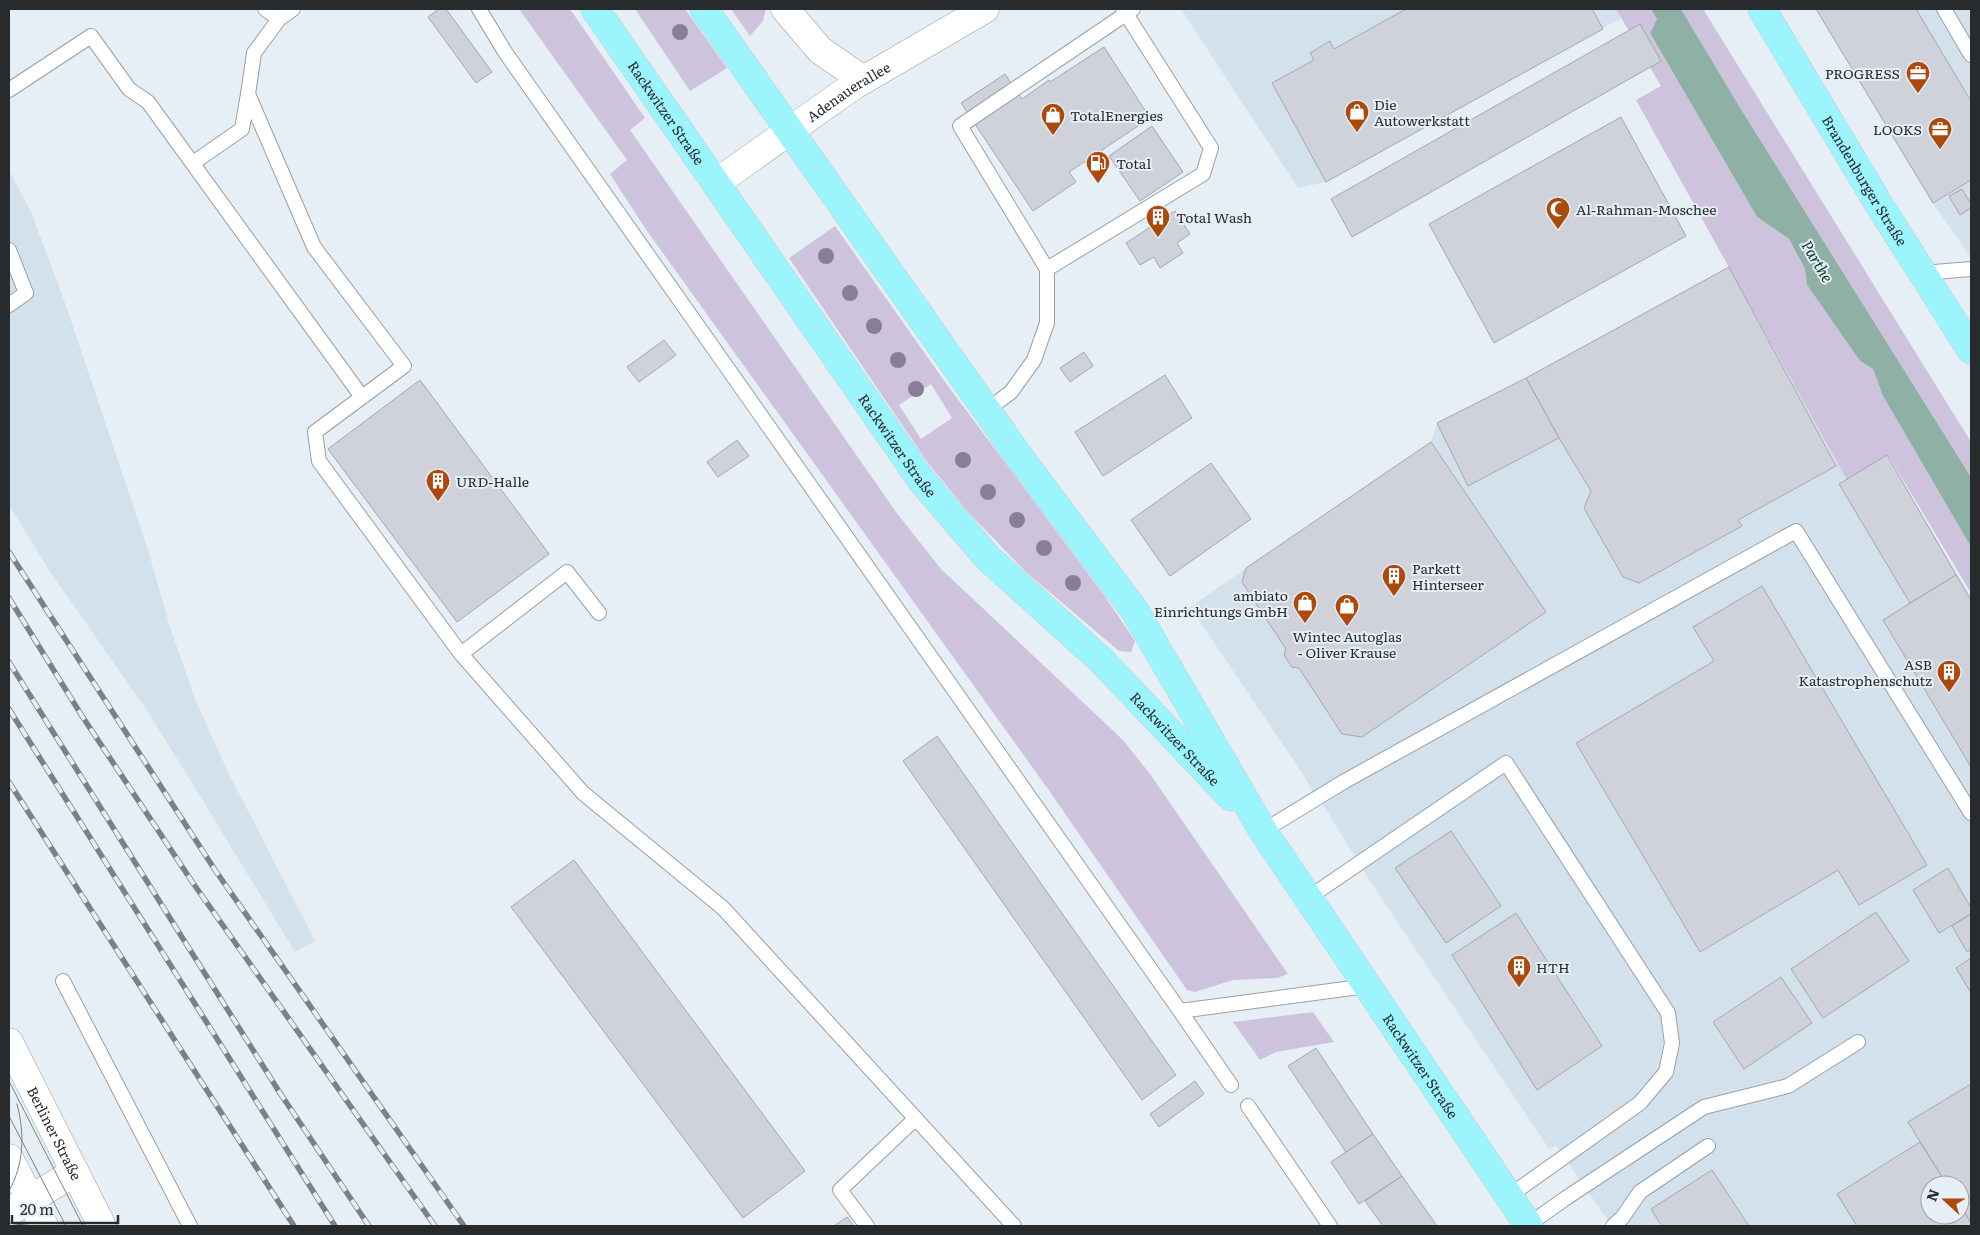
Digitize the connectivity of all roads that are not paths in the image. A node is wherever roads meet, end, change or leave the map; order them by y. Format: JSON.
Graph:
{"nodes":[{"id":1,"x":265,"y":9,"type":"edge"},
{"id":2,"x":293,"y":9,"type":"edge"},
{"id":3,"x":479,"y":9,"type":"edge"},
{"id":4,"x":595,"y":9,"type":"edge"},
{"id":5,"x":704,"y":9,"type":"edge"},
{"id":6,"x":785,"y":9,"type":"edge"},
{"id":7,"x":985,"y":9,"type":"edge"},
{"id":8,"x":1762,"y":9,"type":"edge"},
{"id":9,"x":1944,"y":9,"type":"edge"},
{"id":10,"x":1127,"y":10,"type":"edge"},
{"id":11,"x":279,"y":19,"type":"junction"},
{"id":12,"x":1971,"y":55,"type":"edge"},
{"id":13,"x":863,"y":80,"type":"junction"},
{"id":14,"x":9,"y":90,"type":"edge"},
{"id":15,"x":248,"y":94,"type":"junction"},
{"id":16,"x":789,"y":131,"type":"junction"},
{"id":17,"x":193,"y":163,"type":"junction"},
{"id":18,"x":716,"y":183,"type":"junction"},
{"id":19,"x":9,"y":250,"type":"edge"},
{"id":20,"x":1047,"y":269,"type":"junction"},
{"id":21,"x":1971,"y":269,"type":"edge"},
{"id":22,"x":1922,"y":273,"type":"junction"},
{"id":23,"x":9,"y":305,"type":"edge"},
{"id":24,"x":1971,"y":350,"type":"edge"},
{"id":25,"x":362,"y":397,"type":"junction"},
{"id":26,"x":987,"y":410,"type":"junction"},
{"id":27,"x":599,"y":613,"type":"dead end"},
{"id":28,"x":461,"y":654,"type":"junction"},
{"id":29,"x":1971,"y":813,"type":"edge"},
{"id":30,"x":1263,"y":831,"type":"junction"},
{"id":31,"x":1308,"y":898,"type":"junction"},
{"id":32,"x":63,"y":981,"type":"dead end"},
{"id":33,"x":1367,"y":986,"type":"junction"},
{"id":34,"x":1180,"y":1011,"type":"junction"},
{"id":35,"x":9,"y":1042,"type":"edge"},
{"id":36,"x":1858,"y":1042,"type":"dead end"},
{"id":37,"x":1231,"y":1085,"type":"dead end"},
{"id":38,"x":1248,"y":1106,"type":"dead end"},
{"id":39,"x":915,"y":1119,"type":"junction"},
{"id":40,"x":1708,"y":1146,"type":"dead end"},
{"id":41,"x":9,"y":1158,"type":"edge"},
{"id":42,"x":75,"y":1172,"type":"junction"},
{"id":43,"x":1509,"y":1196,"type":"junction"},
{"id":44,"x":20,"y":1205,"type":"edge"},
{"id":45,"x":44,"y":1226,"type":"edge"},
{"id":46,"x":102,"y":1226,"type":"edge"},
{"id":47,"x":190,"y":1226,"type":"edge"},
{"id":48,"x":867,"y":1226,"type":"edge"},
{"id":49,"x":1014,"y":1226,"type":"edge"},
{"id":50,"x":1330,"y":1226,"type":"edge"},
{"id":51,"x":1529,"y":1226,"type":"edge"},
{"id":52,"x":1613,"y":1226,"type":"edge"}],
"edges":[{"from":1,"to":11,"type":"lane"},
{"from":2,"to":11,"type":"lane"},
{"from":3,"to":34,"type":"lane"},
{"from":4,"to":18,"type":"main road","name":"Rackwitzer Straße"},
{"from":5,"to":16,"type":"main road","name":"Rackwitzer Straße"},
{"from":6,"to":13,"type":"main road"},
{"from":7,"to":13,"type":"main road","name":"Adenauerallee"},
{"from":8,"to":22,"type":"main road","name":"Brandenburger Straße"},
{"from":9,"to":12,"type":"lane"},
{"from":10,"to":20,"type":"lane"},
{"from":10,"to":20,"type":"lane"},
{"from":11,"to":15,"type":"lane"},
{"from":13,"to":16,"type":"main road","name":"Adenauerallee"},
{"from":14,"to":17,"type":"lane"},
{"from":15,"to":17,"type":"lane"},
{"from":15,"to":25,"type":"lane"},
{"from":16,"to":18,"type":"main road","name":"Adenauerallee"},
{"from":16,"to":26,"type":"main road","name":"Rackwitzer Straße"},
{"from":17,"to":25,"type":"lane"},
{"from":18,"to":30,"type":"main road","name":"Rackwitzer Straße"},
{"from":19,"to":23,"type":"lane"},
{"from":20,"to":26,"type":"lane"},
{"from":21,"to":22,"type":"lane"},
{"from":22,"to":24,"type":"main road","name":"Brandenburger Straße"},
{"from":25,"to":28,"type":"lane"},
{"from":26,"to":30,"type":"main road","name":"Rackwitzer Straße"},
{"from":27,"to":28,"type":"lane"},
{"from":28,"to":39,"type":"lane"},
{"from":29,"to":30,"type":"lane"},
{"from":30,"to":31,"type":"main road","name":"Rackwitzer Straße"},
{"from":31,"to":33,"type":"main road","name":"Rackwitzer Straße"},
{"from":31,"to":43,"type":"lane"},
{"from":32,"to":47,"type":"lane"},
{"from":33,"to":34,"type":"lane"},
{"from":33,"to":43,"type":"main road","name":"Rackwitzer Straße"},
{"from":34,"to":37,"type":"lane"},
{"from":35,"to":42,"type":"main road","name":"Berliner Straße"},
{"from":36,"to":51,"type":"lane"},
{"from":38,"to":50,"type":"lane"},
{"from":39,"to":48,"type":"lane"},
{"from":39,"to":49,"type":"lane"},
{"from":40,"to":52,"type":"lane"},
{"from":41,"to":44,"type":"main road"},
{"from":42,"to":44,"type":"main road"},
{"from":42,"to":46,"type":"main road","name":"Berliner Straße"},
{"from":43,"to":51,"type":"main road","name":"Rackwitzer Straße"},
{"from":44,"to":45,"type":"main road"}]}
